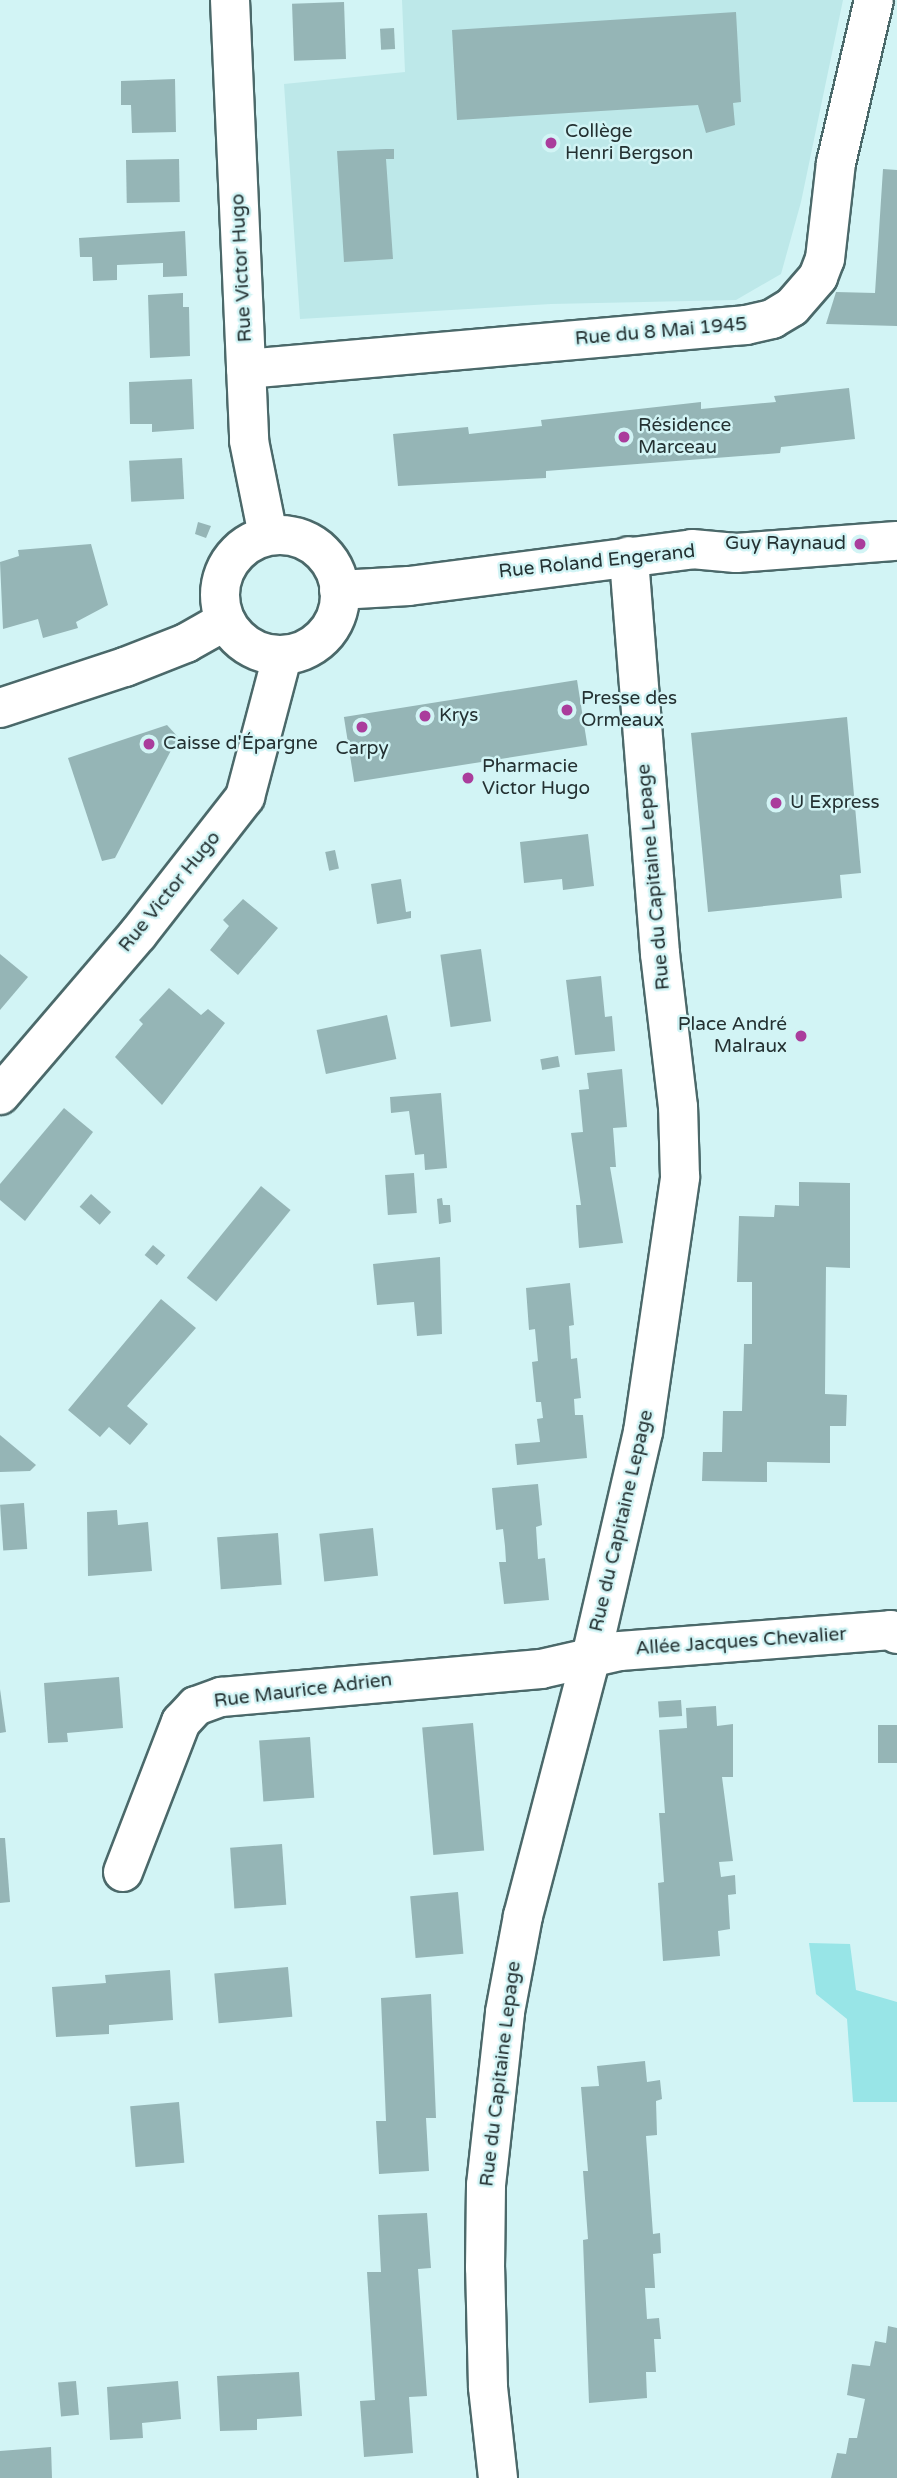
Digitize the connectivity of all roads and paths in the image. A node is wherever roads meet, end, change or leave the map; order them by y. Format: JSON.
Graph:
{"nodes":[{"id":1,"x":229,"y":0,"type":"edge"},
{"id":2,"x":874,"y":0,"type":"edge"},
{"id":3,"x":246,"y":369,"type":"junction"},
{"id":4,"x":268,"y":534,"type":"junction"},
{"id":5,"x":897,"y":541,"type":"edge"},
{"id":6,"x":629,"y":556,"type":"junction"},
{"id":7,"x":339,"y":590,"type":"junction"},
{"id":8,"x":225,"y":621,"type":"junction"},
{"id":9,"x":282,"y":657,"type":"junction"},
{"id":10,"x":0,"y":708,"type":"edge"},
{"id":11,"x":0,"y":1095,"type":"edge"},
{"id":12,"x":895,"y":1630,"type":"edge"},
{"id":13,"x":591,"y":1657,"type":"junction"},
{"id":14,"x":123,"y":1872,"type":"dead end"},
{"id":15,"x":498,"y":2478,"type":"edge"}],
"edges":[{"from":1,"to":3,"type":"street","name":"Rue Victor Hugo"},
{"from":2,"to":3,"type":"street","name":"Rue du 8 Mai 1945"},
{"from":3,"to":4,"type":"street","name":"Rue Victor Hugo"},
{"from":4,"to":7,"type":"street"},
{"from":4,"to":8,"type":"street"},
{"from":5,"to":6,"type":"street","name":"Rue Roland Engerand"},
{"from":6,"to":7,"type":"street","name":"Rue Roland Engerand"},
{"from":6,"to":13,"type":"street","name":"Rue du Capitaine Lepage"},
{"from":7,"to":9,"type":"street"},
{"from":8,"to":9,"type":"street"},
{"from":8,"to":10,"type":"street"},
{"from":9,"to":11,"type":"street","name":"Rue Victor Hugo"},
{"from":12,"to":13,"type":"street","name":"Allée Jacques Chevalier"},
{"from":13,"to":14,"type":"street","name":"Rue Maurice Adrien"},
{"from":13,"to":15,"type":"street","name":"Rue du Capitaine Lepage"}]}
